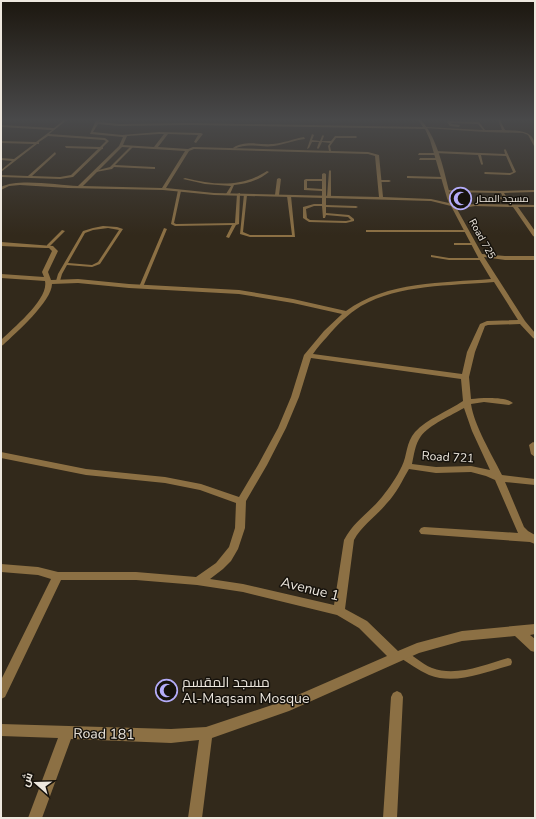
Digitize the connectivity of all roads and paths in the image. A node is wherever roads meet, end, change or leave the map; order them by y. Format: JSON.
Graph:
{"nodes":[{"id":1,"x":50,"y":158,"type":"edge"},
{"id":2,"x":91,"y":158,"type":"edge"},
{"id":3,"x":109,"y":158,"type":"edge"},
{"id":4,"x":121,"y":158,"type":"edge"},
{"id":5,"x":183,"y":158,"type":"edge"},
{"id":6,"x":377,"y":158,"type":"edge"},
{"id":7,"x":423,"y":158,"type":"edge"},
{"id":8,"x":437,"y":158,"type":"edge"},
{"id":9,"x":480,"y":158,"type":"edge"},
{"id":10,"x":509,"y":158,"type":"edge"},
{"id":11,"x":1,"y":159,"type":"edge"},
{"id":12,"x":420,"y":159,"type":"dead end"},
{"id":13,"x":15,"y":160,"type":"joint"},
{"id":14,"x":482,"y":164,"type":"dead end"},
{"id":15,"x":113,"y":166,"type":"junction"},
{"id":16,"x":154,"y":168,"type":"dead end"},
{"id":17,"x":96,"y":171,"type":"junction"},
{"id":18,"x":330,"y":171,"type":"dead end"},
{"id":19,"x":1,"y":172,"type":"edge"},
{"id":20,"x":268,"y":172,"type":"dead end"},
{"id":21,"x":485,"y":173,"type":"dead end"},
{"id":22,"x":324,"y":174,"type":"dead end"},
{"id":23,"x":1,"y":176,"type":"edge"},
{"id":24,"x":29,"y":177,"type":"junction"},
{"id":25,"x":408,"y":177,"type":"dead end"},
{"id":26,"x":443,"y":178,"type":"junction"},
{"id":27,"x":185,"y":179,"type":"dead end"},
{"id":28,"x":279,"y":179,"type":"dead end"},
{"id":29,"x":324,"y":180,"type":"junction"},
{"id":30,"x":380,"y":181,"type":"junction"},
{"id":31,"x":389,"y":181,"type":"dead end"},
{"id":32,"x":233,"y":184,"type":"junction"},
{"id":33,"x":214,"y":185,"type":"junction"},
{"id":34,"x":79,"y":188,"type":"junction"},
{"id":35,"x":1,"y":189,"type":"edge"},
{"id":36,"x":164,"y":189,"type":"junction"},
{"id":37,"x":324,"y":190,"type":"junction"},
{"id":38,"x":179,"y":191,"type":"junction"},
{"id":39,"x":447,"y":191,"type":"junction"},
{"id":40,"x":502,"y":192,"type":"junction"},
{"id":41,"x":535,"y":192,"type":"edge"},
{"id":42,"x":209,"y":193,"type":"junction"},
{"id":43,"x":228,"y":194,"type":"junction"},
{"id":44,"x":242,"y":194,"type":"junction"},
{"id":45,"x":276,"y":195,"type":"junction"},
{"id":46,"x":289,"y":196,"type":"junction"},
{"id":47,"x":326,"y":197,"type":"junction"},
{"id":48,"x":381,"y":198,"type":"junction"},
{"id":49,"x":480,"y":198,"type":"dead end"},
{"id":50,"x":431,"y":200,"type":"junction"},
{"id":51,"x":452,"y":203,"type":"junction"},
{"id":52,"x":324,"y":205,"type":"junction"},
{"id":53,"x":475,"y":205,"type":"junction"},
{"id":54,"x":514,"y":205,"type":"junction"},
{"id":55,"x":535,"y":206,"type":"edge"},
{"id":56,"x":356,"y":207,"type":"dead end"},
{"id":57,"x":324,"y":214,"type":"junction"},
{"id":58,"x":324,"y":222,"type":"junction"},
{"id":59,"x":234,"y":225,"type":"junction"},
{"id":60,"x":165,"y":230,"type":"dead end"},
{"id":61,"x":63,"y":231,"type":"dead end"},
{"id":62,"x":366,"y":231,"type":"dead end"},
{"id":63,"x":467,"y":231,"type":"junction"},
{"id":64,"x":535,"y":235,"type":"edge"},
{"id":65,"x":228,"y":237,"type":"dead end"},
{"id":66,"x":1,"y":244,"type":"edge"},
{"id":67,"x":455,"y":244,"type":"dead end"},
{"id":68,"x":474,"y":244,"type":"junction"},
{"id":69,"x":48,"y":246,"type":"junction"},
{"id":70,"x":432,"y":256,"type":"dead end"},
{"id":71,"x":482,"y":258,"type":"junction"},
{"id":72,"x":535,"y":258,"type":"edge"},
{"id":73,"x":66,"y":264,"type":"junction"},
{"id":74,"x":1,"y":276,"type":"edge"},
{"id":75,"x":48,"y":280,"type":"junction"},
{"id":76,"x":495,"y":280,"type":"junction"},
{"id":77,"x":58,"y":281,"type":"junction"},
{"id":78,"x":141,"y":286,"type":"junction"},
{"id":79,"x":347,"y":313,"type":"junction"},
{"id":80,"x":522,"y":322,"type":"junction"},
{"id":81,"x":532,"y":331,"type":"edge"},
{"id":82,"x":535,"y":337,"type":"edge"},
{"id":83,"x":1,"y":344,"type":"edge"},
{"id":84,"x":308,"y":356,"type":"junction"},
{"id":85,"x":465,"y":377,"type":"junction"},
{"id":86,"x":468,"y":402,"type":"junction"},
{"id":87,"x":509,"y":403,"type":"dead end"},
{"id":88,"x":1,"y":455,"type":"edge"},
{"id":89,"x":407,"y":466,"type":"junction"},
{"id":90,"x":498,"y":478,"type":"junction"},
{"id":91,"x":535,"y":482,"type":"edge"},
{"id":92,"x":241,"y":501,"type":"junction"},
{"id":93,"x":424,"y":531,"type":"dead end"},
{"id":94,"x":533,"y":539,"type":"edge"},
{"id":95,"x":1,"y":568,"type":"edge"},
{"id":96,"x":58,"y":576,"type":"junction"},
{"id":97,"x":196,"y":580,"type":"junction"},
{"id":98,"x":339,"y":611,"type":"junction"},
{"id":99,"x":535,"y":629,"type":"edge"},
{"id":100,"x":516,"y":630,"type":"junction"},
{"id":101,"x":535,"y":647,"type":"edge"},
{"id":102,"x":399,"y":656,"type":"junction"},
{"id":103,"x":508,"y":662,"type":"dead end"},
{"id":104,"x":1,"y":693,"type":"edge"},
{"id":105,"x":397,"y":697,"type":"dead end"},
{"id":106,"x":1,"y":730,"type":"edge"},
{"id":107,"x":206,"y":733,"type":"junction"},
{"id":108,"x":66,"y":734,"type":"junction"},
{"id":109,"x":35,"y":818,"type":"edge"},
{"id":110,"x":195,"y":818,"type":"edge"},
{"id":111,"x":390,"y":818,"type":"edge"}],
"edges":[{"from":1,"to":24,"type":"lane"},
{"from":2,"to":24,"type":"lane"},
{"from":3,"to":17,"type":"street"},
{"from":4,"to":15,"type":"lane"},
{"from":5,"to":36,"type":"street"},
{"from":6,"to":30,"type":"street"},
{"from":7,"to":12,"type":"lane"},
{"from":8,"to":26,"type":"street","name":"Road 725"},
{"from":9,"to":14,"type":"lane"},
{"from":10,"to":21,"type":"lane"},
{"from":11,"to":13,"type":"lane"},
{"from":13,"to":19,"type":"lane"},
{"from":15,"to":16,"type":"lane"},
{"from":15,"to":17,"type":"lane"},
{"from":17,"to":34,"type":"street"},
{"from":18,"to":47,"type":"lane"},
{"from":20,"to":32,"type":"lane"},
{"from":22,"to":29,"type":"lane"},
{"from":23,"to":24,"type":"lane"},
{"from":25,"to":26,"type":"lane"},
{"from":26,"to":39,"type":"street","name":"Road 725"},
{"from":27,"to":33,"type":"lane"},
{"from":28,"to":45,"type":"lane"},
{"from":29,"to":37,"type":"lane"},
{"from":29,"to":37,"type":"lane"},
{"from":30,"to":31,"type":"lane"},
{"from":30,"to":48,"type":"street"},
{"from":32,"to":33,"type":"lane"},
{"from":32,"to":43,"type":"lane"},
{"from":33,"to":42,"type":"lane"},
{"from":34,"to":35,"type":"street"},
{"from":34,"to":36,"type":"street"},
{"from":36,"to":38,"type":"street"},
{"from":37,"to":47,"type":"lane"},
{"from":38,"to":42,"type":"street"},
{"from":38,"to":59,"type":"lane"},
{"from":39,"to":40,"type":"lane"},
{"from":39,"to":51,"type":"street","name":"Road 725"},
{"from":40,"to":41,"type":"lane"},
{"from":40,"to":49,"type":"lane"},
{"from":42,"to":43,"type":"street"},
{"from":43,"to":44,"type":"street"},
{"from":44,"to":45,"type":"street"},
{"from":44,"to":46,"type":"lane"},
{"from":44,"to":59,"type":"lane"},
{"from":45,"to":46,"type":"street"},
{"from":46,"to":47,"type":"street"},
{"from":47,"to":48,"type":"street"},
{"from":47,"to":52,"type":"lane"},
{"from":48,"to":50,"type":"street"},
{"from":50,"to":51,"type":"street"},
{"from":50,"to":51,"type":"street"},
{"from":51,"to":53,"type":"street"},
{"from":51,"to":53,"type":"street"},
{"from":51,"to":63,"type":"street","name":"Road 725"},
{"from":52,"to":56,"type":"lane"},
{"from":52,"to":57,"type":"lane"},
{"from":52,"to":58,"type":"lane"},
{"from":53,"to":54,"type":"street"},
{"from":54,"to":55,"type":"street"},
{"from":54,"to":64,"type":"street"},
{"from":57,"to":58,"type":"lane"},
{"from":57,"to":58,"type":"lane"},
{"from":59,"to":65,"type":"lane"},
{"from":60,"to":78,"type":"lane"},
{"from":61,"to":69,"type":"lane"},
{"from":62,"to":63,"type":"lane"},
{"from":63,"to":68,"type":"street","name":"Road 725"},
{"from":66,"to":69,"type":"street"},
{"from":67,"to":68,"type":"lane"},
{"from":68,"to":71,"type":"street","name":"Road 725"},
{"from":69,"to":75,"type":"street"},
{"from":70,"to":71,"type":"lane"},
{"from":71,"to":72,"type":"street"},
{"from":71,"to":76,"type":"street","name":"Road 725"},
{"from":73,"to":73,"type":"lane"},
{"from":73,"to":77,"type":"lane"},
{"from":74,"to":75,"type":"street"},
{"from":75,"to":77,"type":"street"},
{"from":75,"to":83,"type":"street"},
{"from":76,"to":79,"type":"street"},
{"from":76,"to":80,"type":"street","name":"Road 725"},
{"from":77,"to":78,"type":"street"},
{"from":78,"to":79,"type":"street"},
{"from":79,"to":84,"type":"street"},
{"from":80,"to":81,"type":"street","name":"Road 725"},
{"from":80,"to":85,"type":"street"},
{"from":81,"to":82,"type":"street","name":"Road 725"},
{"from":84,"to":85,"type":"street"},
{"from":84,"to":92,"type":"street"},
{"from":85,"to":86,"type":"street"},
{"from":86,"to":87,"type":"street"},
{"from":86,"to":89,"type":"street"},
{"from":86,"to":90,"type":"street"},
{"from":88,"to":92,"type":"street"},
{"from":89,"to":90,"type":"street","name":"Road 721"},
{"from":89,"to":98,"type":"street"},
{"from":90,"to":91,"type":"street","name":"Road 721"},
{"from":90,"to":94,"type":"street"},
{"from":92,"to":97,"type":"street"},
{"from":93,"to":94,"type":"street"},
{"from":95,"to":96,"type":"street","name":"Avenue 1"},
{"from":96,"to":97,"type":"street","name":"Avenue 1"},
{"from":96,"to":104,"type":"street"},
{"from":97,"to":98,"type":"street","name":"Avenue 1"},
{"from":98,"to":102,"type":"street","name":"Avenue 1"},
{"from":99,"to":100,"type":"street"},
{"from":100,"to":101,"type":"street"},
{"from":100,"to":102,"type":"street"},
{"from":102,"to":103,"type":"lane"},
{"from":102,"to":107,"type":"street","name":"Road 181"},
{"from":105,"to":111,"type":"street"},
{"from":106,"to":108,"type":"street","name":"Road 181"},
{"from":107,"to":108,"type":"street","name":"Road 181"},
{"from":107,"to":110,"type":"street"},
{"from":108,"to":109,"type":"street"}]}
